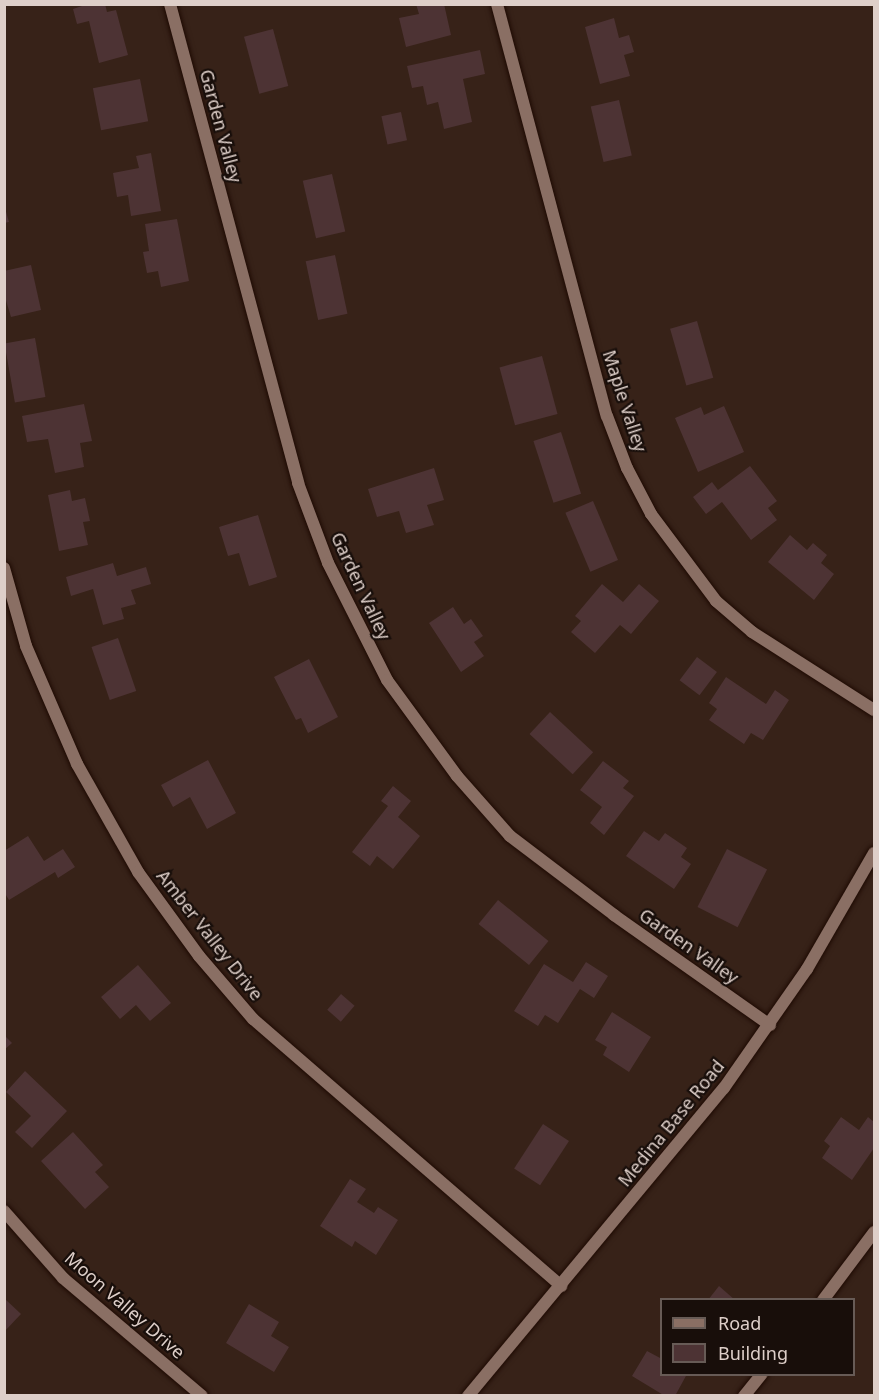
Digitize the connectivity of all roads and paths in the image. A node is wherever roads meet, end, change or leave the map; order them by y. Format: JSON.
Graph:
{"nodes":[{"id":1,"x":170,"y":4,"type":"edge"},
{"id":2,"x":497,"y":4,"type":"edge"},
{"id":3,"x":4,"y":568,"type":"edge"},
{"id":4,"x":874,"y":710,"type":"edge"},
{"id":5,"x":874,"y":853,"type":"edge"},
{"id":6,"x":770,"y":1025,"type":"junction"},
{"id":7,"x":4,"y":1211,"type":"edge"},
{"id":8,"x":874,"y":1232,"type":"edge"},
{"id":9,"x":561,"y":1286,"type":"junction"},
{"id":10,"x":824,"y":1298,"type":"edge"},
{"id":11,"x":760,"y":1376,"type":"edge"},
{"id":12,"x":202,"y":1395,"type":"edge"},
{"id":13,"x":468,"y":1395,"type":"edge"},
{"id":14,"x":744,"y":1395,"type":"edge"}],
"edges":[{"from":1,"to":6,"type":"street","name":"Garden Valley"},
{"from":2,"to":4,"type":"street","name":"Maple Valley"},
{"from":3,"to":9,"type":"street","name":"Amber Valley Drive"},
{"from":5,"to":6,"type":"street","name":"Medina Base Road"},
{"from":6,"to":9,"type":"street","name":"Medina Base Road"},
{"from":7,"to":12,"type":"street","name":"Moon Valley Drive"},
{"from":8,"to":10,"type":"street"},
{"from":9,"to":13,"type":"street","name":"Medina Base Road"},
{"from":11,"to":14,"type":"street"}]}
